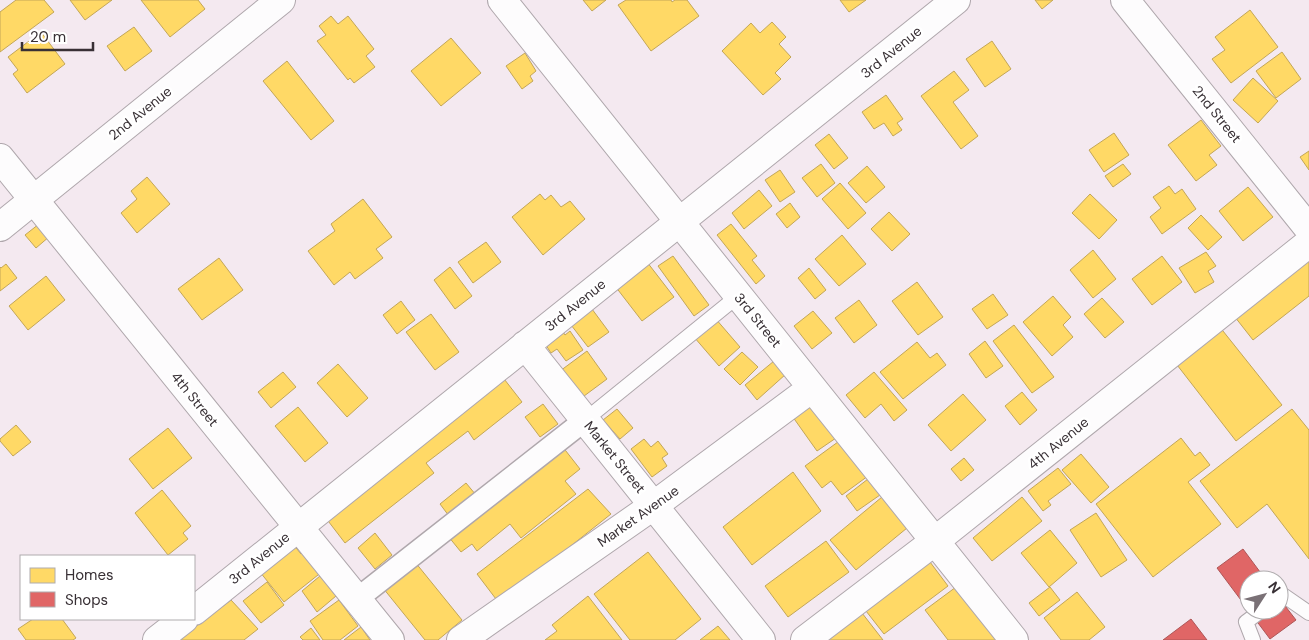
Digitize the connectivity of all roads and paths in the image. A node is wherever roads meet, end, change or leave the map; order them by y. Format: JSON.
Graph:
{"nodes":[{"id":1,"x":281,"y":0,"type":"edge"},
{"id":2,"x":502,"y":0,"type":"edge"},
{"id":3,"x":956,"y":0,"type":"edge"},
{"id":4,"x":1125,"y":0,"type":"edge"},
{"id":5,"x":0,"y":158,"type":"edge"},
{"id":6,"x":34,"y":199,"type":"junction"},
{"id":7,"x":679,"y":222,"type":"junction"},
{"id":8,"x":0,"y":227,"type":"edge"},
{"id":9,"x":1309,"y":228,"type":"edge"},
{"id":10,"x":1309,"y":243,"type":"edge"},
{"id":11,"x":738,"y":296,"type":"junction"},
{"id":12,"x":525,"y":345,"type":"junction"},
{"id":13,"x":812,"y":388,"type":"junction"},
{"id":14,"x":586,"y":420,"type":"junction"},
{"id":15,"x":653,"y":506,"type":"junction"},
{"id":16,"x":298,"y":527,"type":"junction"},
{"id":17,"x":935,"y":541,"type":"junction"},
{"id":18,"x":357,"y":599,"type":"junction"},
{"id":19,"x":1289,"y":599,"type":"edge"},
{"id":20,"x":195,"y":610,"type":"edge"},
{"id":21,"x":1309,"y":613,"type":"edge"},
{"id":22,"x":183,"y":620,"type":"edge"},
{"id":23,"x":1249,"y":620,"type":"edge"},
{"id":24,"x":157,"y":640,"type":"edge"},
{"id":25,"x":390,"y":640,"type":"edge"},
{"id":26,"x":461,"y":640,"type":"edge"},
{"id":27,"x":761,"y":640,"type":"edge"},
{"id":28,"x":805,"y":640,"type":"edge"},
{"id":29,"x":1014,"y":640,"type":"edge"},
{"id":30,"x":1253,"y":640,"type":"edge"}],
"edges":[{"from":1,"to":6,"type":"street","name":"2nd Avenue"},
{"from":2,"to":7,"type":"street","name":"3rd Street"},
{"from":3,"to":7,"type":"street","name":"3rd Avenue"},
{"from":4,"to":9,"type":"street","name":"2nd Street"},
{"from":5,"to":6,"type":"street","name":"4th Street"},
{"from":6,"to":8,"type":"street","name":"2nd Avenue"},
{"from":6,"to":16,"type":"street","name":"4th Street"},
{"from":7,"to":11,"type":"street","name":"3rd Street"},
{"from":7,"to":12,"type":"street","name":"3rd Avenue"},
{"from":10,"to":17,"type":"street","name":"4th Avenue"},
{"from":11,"to":13,"type":"street","name":"3rd Street"},
{"from":11,"to":14,"type":"lane"},
{"from":12,"to":14,"type":"street","name":"Market Street"},
{"from":12,"to":16,"type":"street","name":"3rd Avenue"},
{"from":13,"to":15,"type":"street","name":"Market Avenue"},
{"from":13,"to":17,"type":"street","name":"3rd Street"},
{"from":14,"to":15,"type":"street","name":"Market Street"},
{"from":14,"to":18,"type":"street"},
{"from":15,"to":26,"type":"street","name":"Market Avenue"},
{"from":15,"to":27,"type":"street","name":"Market Street"},
{"from":16,"to":18,"type":"street","name":"4th Street"},
{"from":16,"to":20,"type":"street","name":"3rd Avenue"},
{"from":17,"to":28,"type":"street","name":"4th Avenue"},
{"from":17,"to":29,"type":"street","name":"3rd Street"},
{"from":18,"to":25,"type":"street","name":"4th Street"},
{"from":19,"to":21,"type":"lane"},
{"from":22,"to":24,"type":"street"},
{"from":23,"to":30,"type":"lane"}]}
